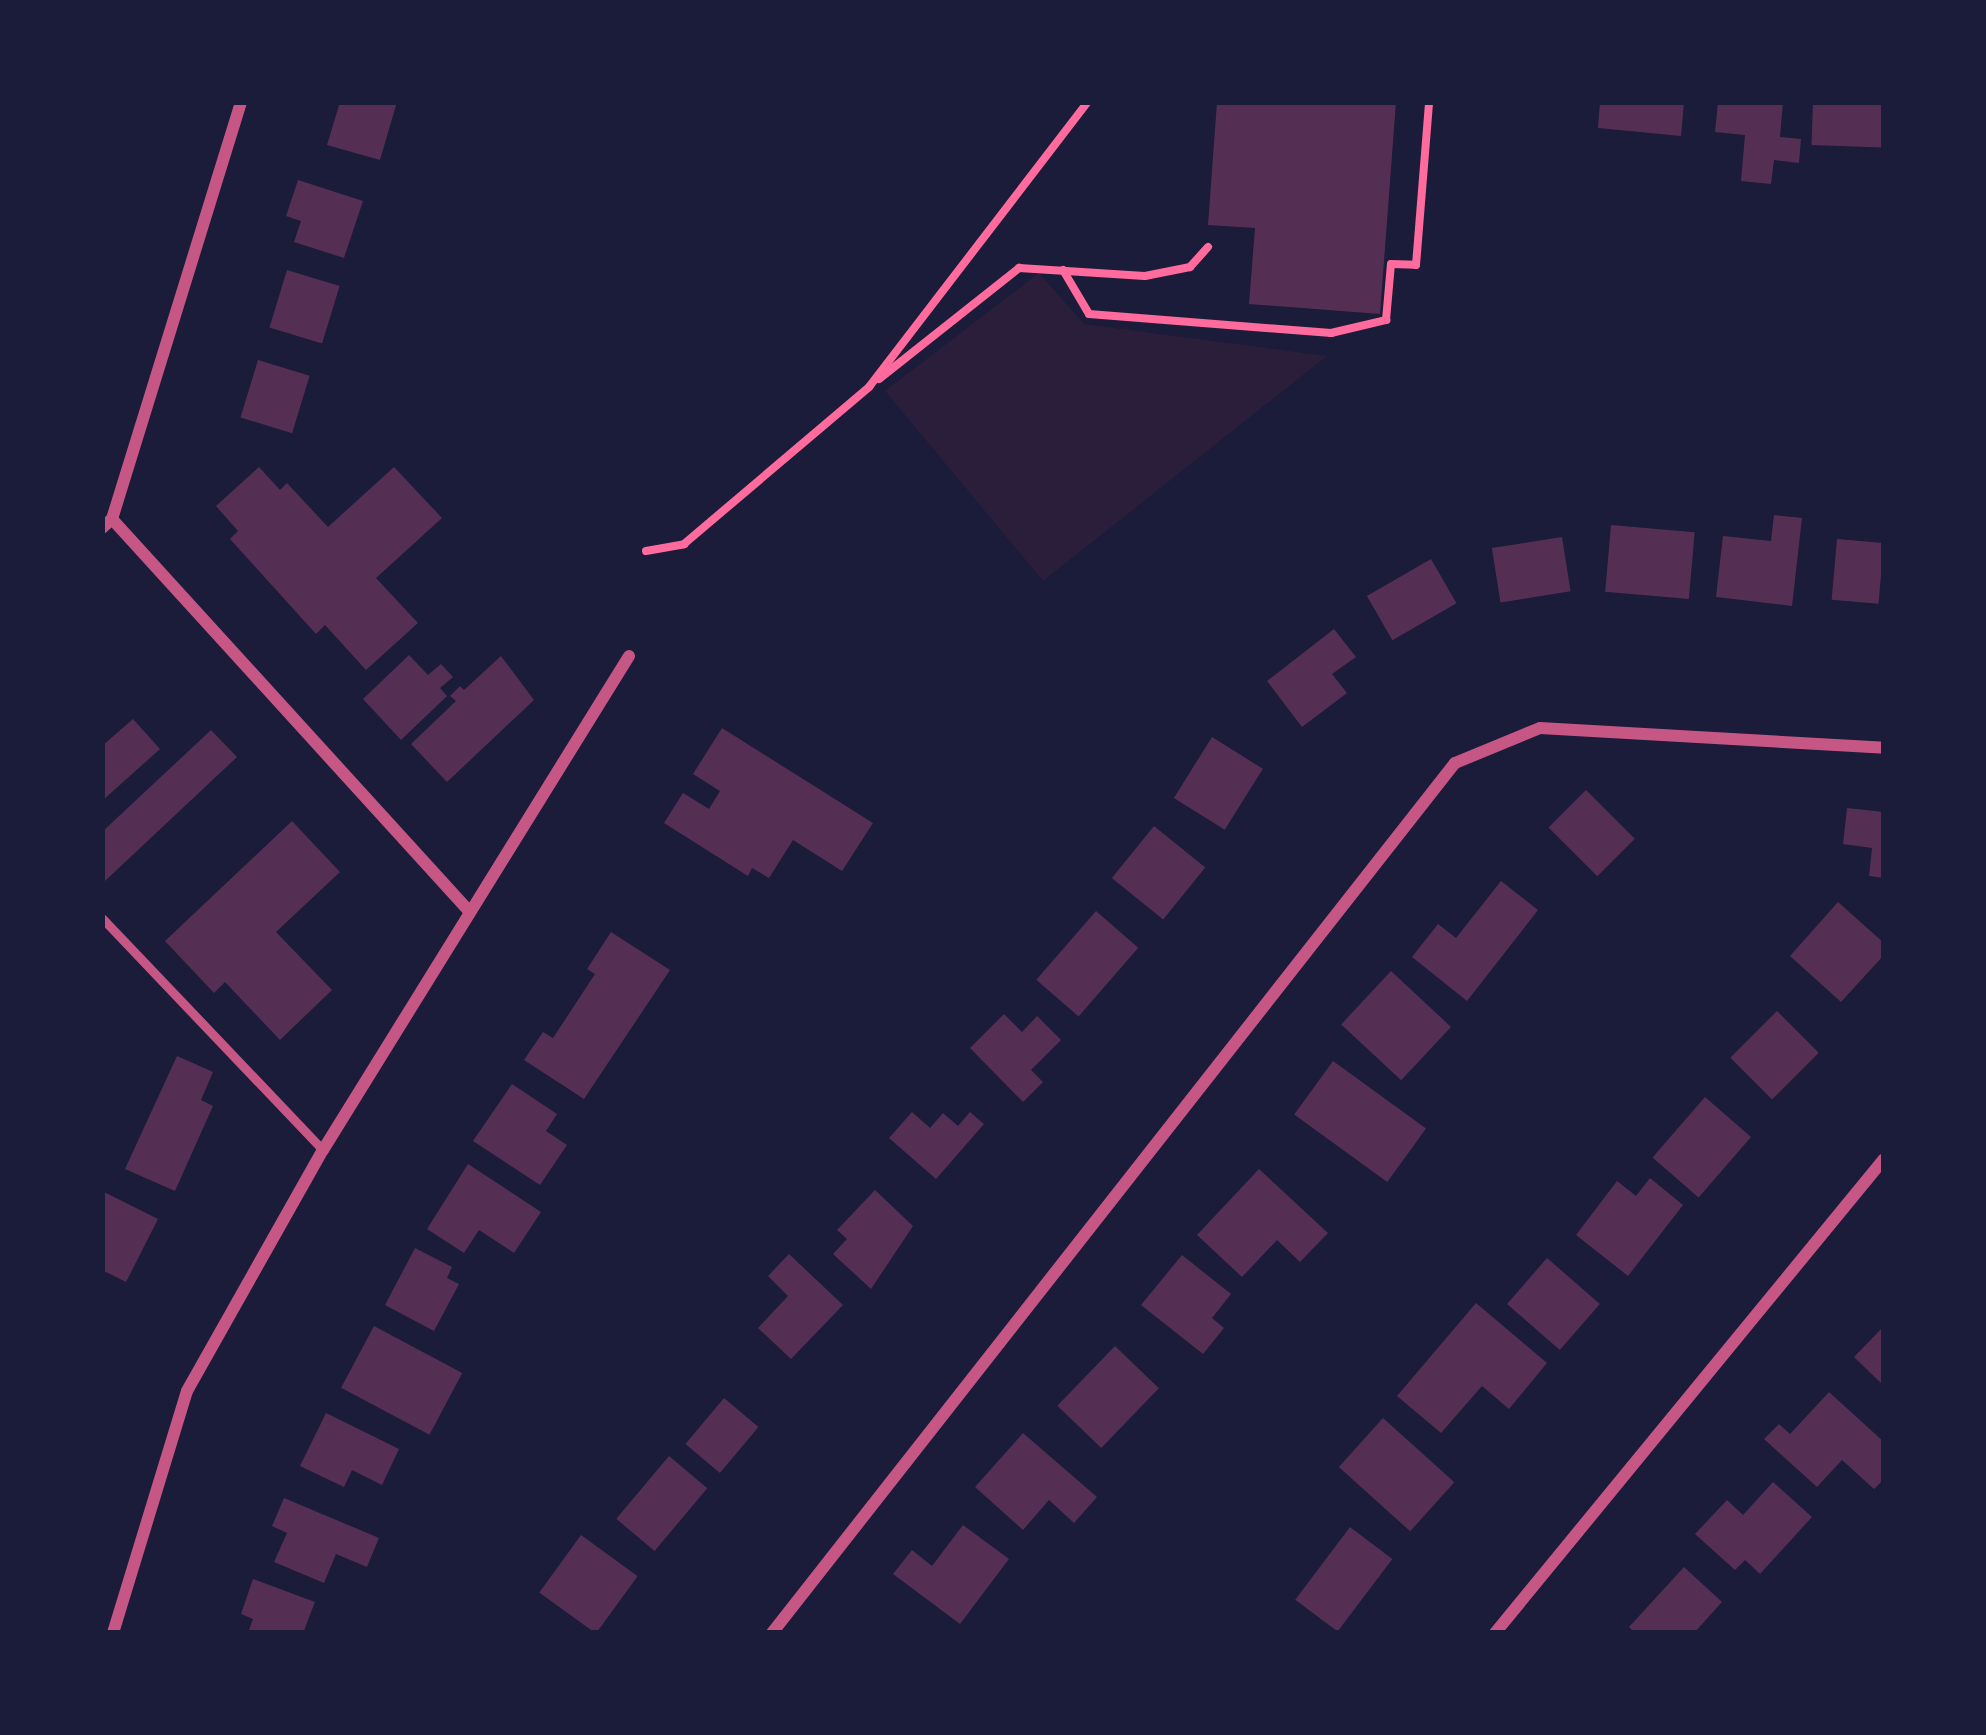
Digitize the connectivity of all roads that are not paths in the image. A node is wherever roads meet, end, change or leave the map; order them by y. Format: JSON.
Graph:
{"nodes":[{"id":1,"x":241,"y":102,"type":"edge"},
{"id":2,"x":107,"y":524,"type":"edge"},
{"id":3,"x":629,"y":656,"type":"dead end"},
{"id":4,"x":1884,"y":748,"type":"edge"},
{"id":5,"x":470,"y":911,"type":"junction"},
{"id":6,"x":102,"y":918,"type":"edge"},
{"id":7,"x":323,"y":1150,"type":"junction"},
{"id":8,"x":1884,"y":1159,"type":"edge"},
{"id":9,"x":113,"y":1633,"type":"edge"},
{"id":10,"x":772,"y":1633,"type":"edge"},
{"id":11,"x":1495,"y":1633,"type":"edge"}],
"edges":[{"from":1,"to":2,"type":"street"},
{"from":2,"to":5,"type":"street"},
{"from":3,"to":5,"type":"street"},
{"from":4,"to":10,"type":"street"},
{"from":5,"to":7,"type":"street"},
{"from":6,"to":7,"type":"lane"},
{"from":7,"to":9,"type":"street"},
{"from":8,"to":11,"type":"street"}]}
